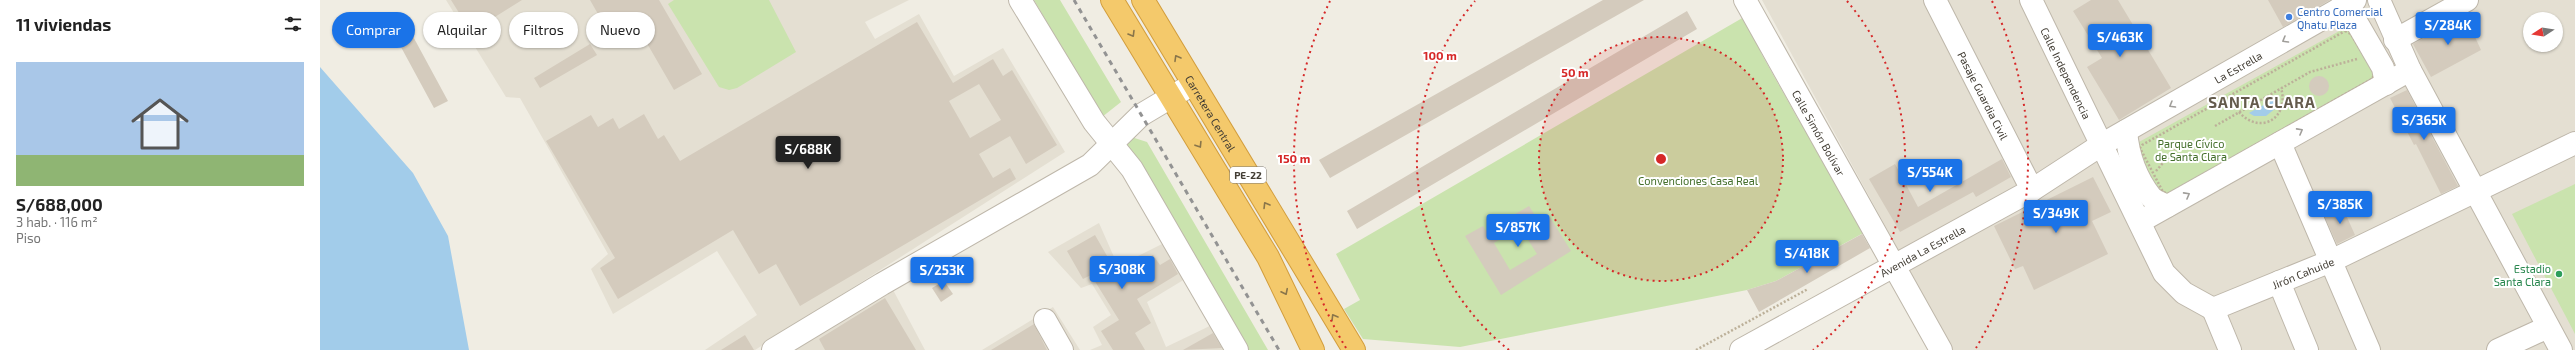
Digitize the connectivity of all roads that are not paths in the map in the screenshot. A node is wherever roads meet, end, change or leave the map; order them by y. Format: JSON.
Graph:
{"nodes":[{"id":1,"x":1020,"y":0,"type":"edge"},
{"id":2,"x":1112,"y":0,"type":"edge"},
{"id":3,"x":1143,"y":0,"type":"edge"},
{"id":4,"x":1745,"y":0,"type":"edge"},
{"id":5,"x":1935,"y":0,"type":"edge"},
{"id":6,"x":2031,"y":0,"type":"edge"},
{"id":7,"x":2379,"y":0,"type":"edge"},
{"id":8,"x":2467,"y":0,"type":"edge"},
{"id":9,"x":2348,"y":4,"type":"edge"},
{"id":10,"x":2395,"y":40,"type":"junction"},
{"id":11,"x":2397,"y":77,"type":"junction"},
{"id":12,"x":1193,"y":84,"type":"junction"},
{"id":13,"x":1170,"y":98,"type":"junction"},
{"id":14,"x":2115,"y":137,"type":"junction"},
{"id":15,"x":1112,"y":143,"type":"junction"},
{"id":16,"x":2280,"y":143,"type":"junction"},
{"id":17,"x":2575,"y":143,"type":"edge"},
{"id":18,"x":2032,"y":190,"type":"junction"},
{"id":19,"x":2476,"y":192,"type":"junction"},
{"id":20,"x":2155,"y":213,"type":"junction"},
{"id":21,"x":2331,"y":261,"type":"junction"},
{"id":22,"x":1893,"y":266,"type":"junction"},
{"id":23,"x":2279,"y":282,"type":"junction"},
{"id":24,"x":2213,"y":309,"type":"junction"},
{"id":25,"x":1045,"y":320,"type":"dead end"},
{"id":26,"x":2548,"y":327,"type":"junction"},
{"id":27,"x":773,"y":350,"type":"edge"},
{"id":28,"x":1062,"y":350,"type":"edge"},
{"id":29,"x":1237,"y":350,"type":"edge"},
{"id":30,"x":1313,"y":350,"type":"edge"},
{"id":31,"x":1355,"y":350,"type":"edge"},
{"id":32,"x":1741,"y":350,"type":"edge"},
{"id":33,"x":1941,"y":350,"type":"edge"},
{"id":34,"x":2230,"y":350,"type":"edge"},
{"id":35,"x":2307,"y":350,"type":"edge"},
{"id":36,"x":2369,"y":350,"type":"edge"},
{"id":37,"x":2498,"y":350,"type":"edge"},
{"id":38,"x":2561,"y":350,"type":"edge"}],
"edges":[{"from":1,"to":15,"type":"street"},
{"from":2,"to":13,"type":"highway","number":"PE-22","one_way":true},
{"from":12,"to":3,"type":"highway","name":"Carretera Central","number":"PE-22","one_way":true},
{"from":4,"to":22,"type":"street","name":"Calle Simón Bolívar"},
{"from":5,"to":18,"type":"street","name":"Pasaje Guardia Civil"},
{"from":6,"to":14,"type":"street","name":"Calle Independencia"},
{"from":7,"to":10,"type":"street"},
{"from":8,"to":10,"type":"street"},
{"from":9,"to":11,"type":"street"},
{"from":9,"to":11,"type":"street"},
{"from":9,"to":14,"type":"street","name":"La Estrella","one_way":true},
{"from":10,"to":11,"type":"street"},
{"from":16,"to":11,"type":"street","one_way":true},
{"from":11,"to":19,"type":"street"},
{"from":12,"to":13,"type":"street"},
{"from":31,"to":12,"type":"highway","name":"Carretera Central","number":"PE-22","one_way":true},
{"from":13,"to":15,"type":"street"},
{"from":13,"to":30,"type":"highway","number":"PE-22","one_way":true},
{"from":14,"to":18,"type":"street","name":"Avenida La Estrella"},
{"from":14,"to":20,"type":"street"},
{"from":14,"to":20,"type":"street"},
{"from":15,"to":27,"type":"street"},
{"from":15,"to":29,"type":"street"},
{"from":20,"to":16,"type":"street","one_way":true},
{"from":16,"to":21,"type":"street"},
{"from":17,"to":19,"type":"street","name":"Jirón Cahuide"},
{"from":18,"to":22,"type":"street","name":"Avenida La Estrella"},
{"from":19,"to":21,"type":"street","name":"Jirón Cahuide"},
{"from":19,"to":26,"type":"street"},
{"from":20,"to":24,"type":"street"},
{"from":21,"to":23,"type":"street","name":"Jirón Cahuide"},
{"from":21,"to":36,"type":"street"},
{"from":22,"to":32,"type":"street","name":"Avenida La Estrella"},
{"from":22,"to":33,"type":"street","name":"Calle Simón Bolívar"},
{"from":23,"to":24,"type":"street","name":"Jirón Cahuide"},
{"from":23,"to":35,"type":"street"},
{"from":24,"to":34,"type":"street"},
{"from":25,"to":28,"type":"street"},
{"from":26,"to":37,"type":"street"},
{"from":26,"to":38,"type":"street"}]}
